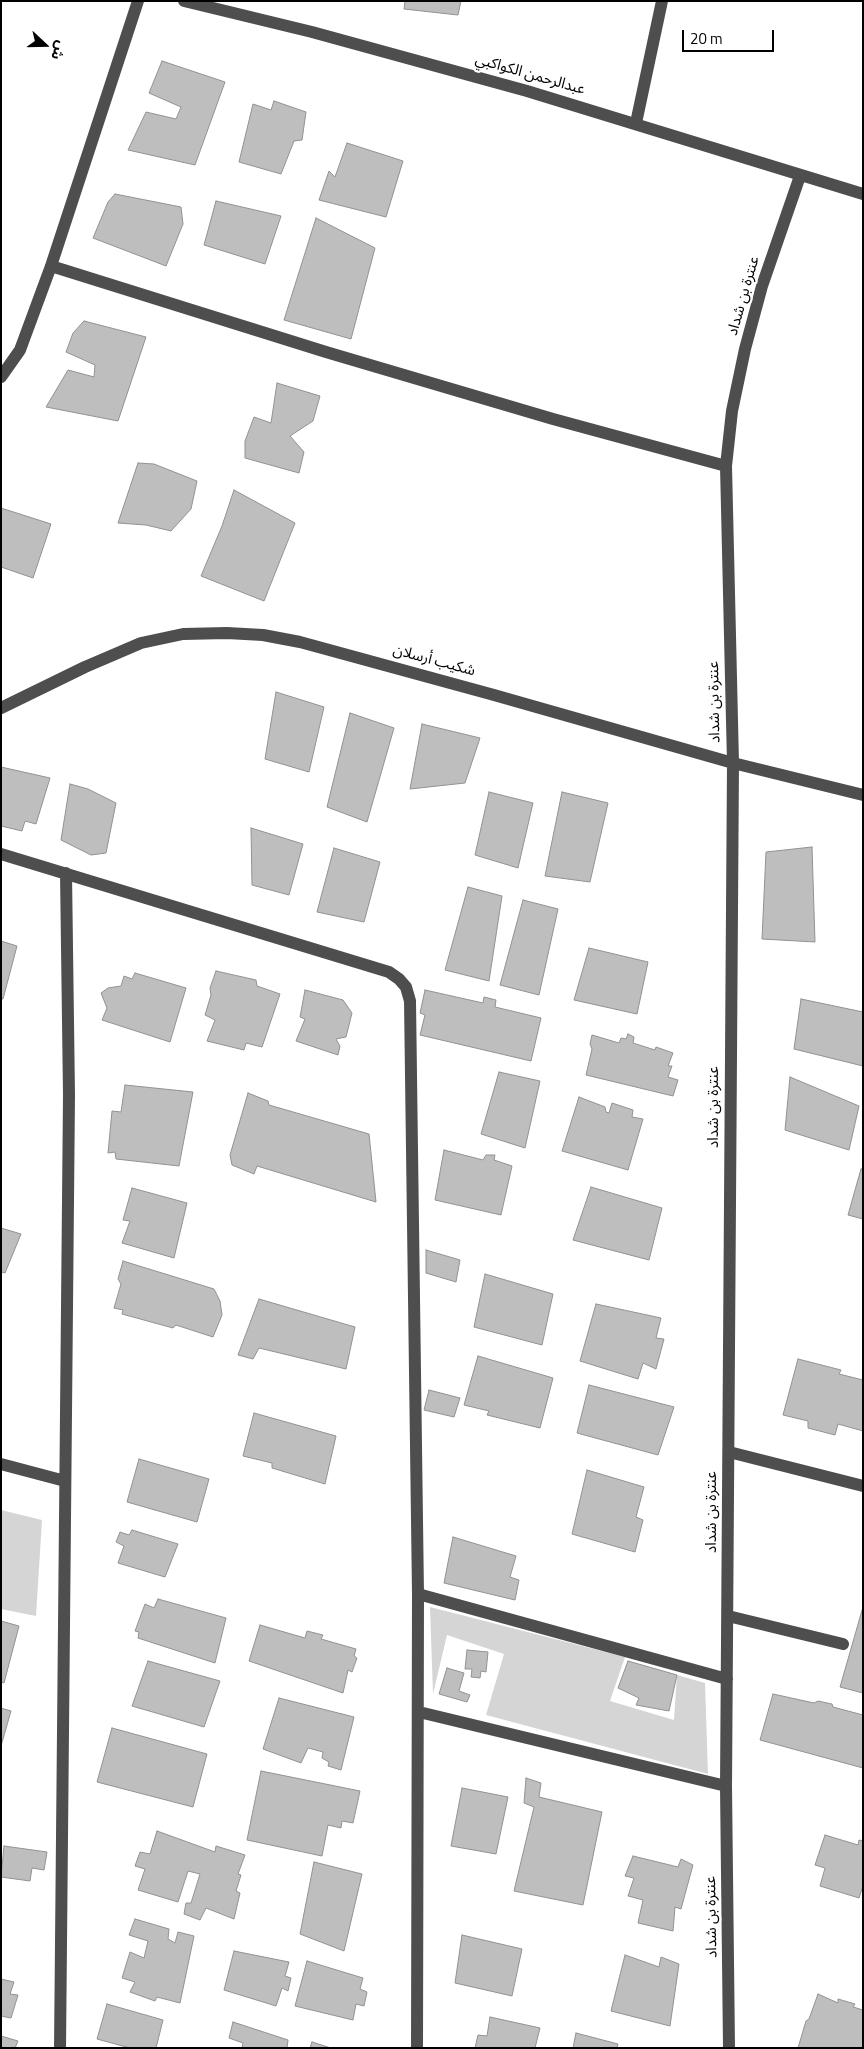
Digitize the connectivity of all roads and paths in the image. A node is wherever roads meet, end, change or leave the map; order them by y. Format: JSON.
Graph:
{"nodes":[{"id":1,"x":138,"y":1,"type":"edge"},
{"id":2,"x":184,"y":1,"type":"edge"},
{"id":3,"x":662,"y":1,"type":"edge"},
{"id":4,"x":636,"y":123,"type":"junction"},
{"id":5,"x":800,"y":176,"type":"junction"},
{"id":6,"x":863,"y":194,"type":"edge"},
{"id":7,"x":51,"y":266,"type":"junction"},
{"id":8,"x":1,"y":377,"type":"edge"},
{"id":9,"x":726,"y":466,"type":"junction"},
{"id":10,"x":1,"y":708,"type":"edge"},
{"id":11,"x":733,"y":763,"type":"junction"},
{"id":12,"x":863,"y":795,"type":"edge"},
{"id":13,"x":1,"y":854,"type":"edge"},
{"id":14,"x":66,"y":873,"type":"junction"},
{"id":15,"x":728,"y":1452,"type":"junction"},
{"id":16,"x":1,"y":1464,"type":"edge"},
{"id":17,"x":66,"y":1480,"type":"junction"},
{"id":18,"x":863,"y":1486,"type":"edge"},
{"id":19,"x":418,"y":1594,"type":"junction"},
{"id":20,"x":728,"y":1616,"type":"junction"},
{"id":21,"x":843,"y":1644,"type":"dead end"},
{"id":22,"x":727,"y":1679,"type":"junction"},
{"id":23,"x":420,"y":1712,"type":"junction"},
{"id":24,"x":726,"y":1786,"type":"junction"},
{"id":25,"x":60,"y":2048,"type":"edge"},
{"id":26,"x":417,"y":2048,"type":"edge"},
{"id":27,"x":729,"y":2048,"type":"edge"}],
"edges":[{"from":1,"to":7,"type":"street"},
{"from":2,"to":4,"type":"street","name":"عبدالرحمن الكواكبي"},
{"from":3,"to":4,"type":"street"},
{"from":4,"to":5,"type":"street","name":"عبدالرحمن الكواكبي"},
{"from":5,"to":6,"type":"street","name":"عبدالرحمن الكواكبي"},
{"from":5,"to":9,"type":"street","name":"عنترة بن شداد"},
{"from":7,"to":8,"type":"street"},
{"from":7,"to":9,"type":"street"},
{"from":9,"to":11,"type":"street","name":"عنترة بن شداد"},
{"from":10,"to":11,"type":"street","name":"شكيب أرسلان"},
{"from":11,"to":12,"type":"street","name":"شكيب أرسلان"},
{"from":11,"to":15,"type":"street","name":"عنترة بن شداد"},
{"from":13,"to":14,"type":"street"},
{"from":14,"to":17,"type":"street"},
{"from":14,"to":19,"type":"street"},
{"from":15,"to":18,"type":"street"},
{"from":15,"to":20,"type":"street","name":"عنترة بن شداد"},
{"from":16,"to":17,"type":"street"},
{"from":17,"to":25,"type":"street"},
{"from":19,"to":22,"type":"street"},
{"from":19,"to":23,"type":"street"},
{"from":20,"to":21,"type":"street"},
{"from":20,"to":22,"type":"street","name":"عنترة بن شداد"},
{"from":22,"to":24,"type":"street","name":"عنترة بن شداد"},
{"from":23,"to":24,"type":"street"},
{"from":23,"to":26,"type":"street"},
{"from":24,"to":27,"type":"street","name":"عنترة بن شداد"}]}
